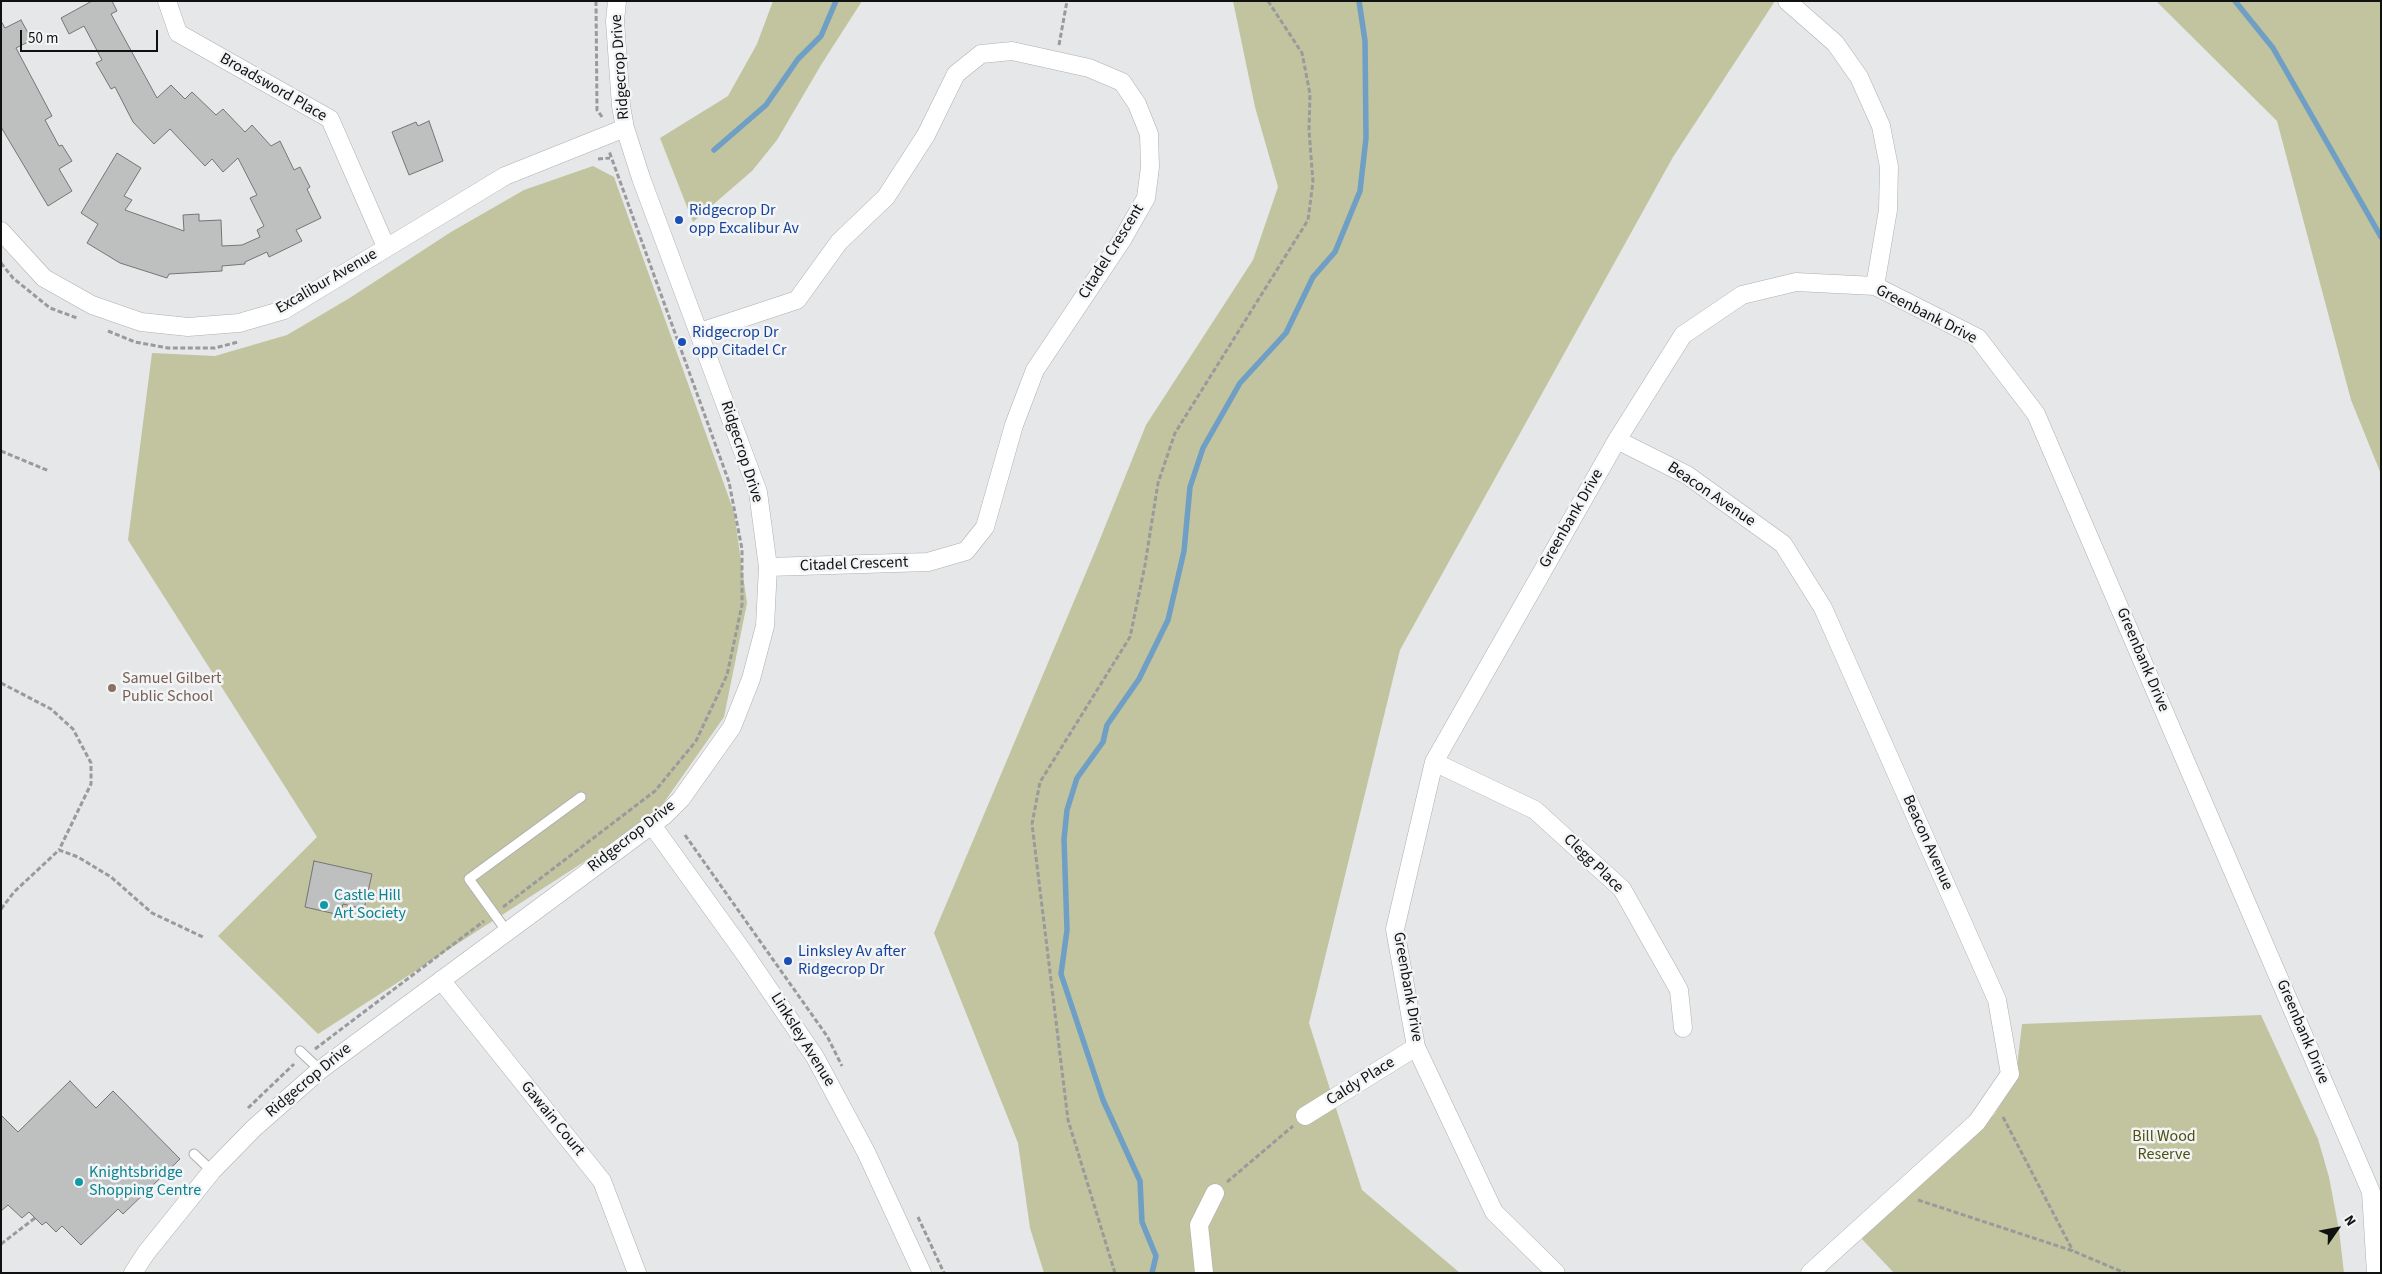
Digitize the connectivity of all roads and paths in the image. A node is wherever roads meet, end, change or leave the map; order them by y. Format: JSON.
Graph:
{"nodes":[{"id":1,"x":167,"y":1,"type":"edge"},
{"id":2,"x":596,"y":1,"type":"edge"},
{"id":3,"x":617,"y":1,"type":"edge"},
{"id":4,"x":1067,"y":1,"type":"edge"},
{"id":5,"x":1268,"y":1,"type":"edge"},
{"id":6,"x":1787,"y":1,"type":"edge"},
{"id":7,"x":1056,"y":60,"type":"junction"},
{"id":8,"x":625,"y":128,"type":"junction"},
{"id":9,"x":606,"y":136,"type":"junction"},
{"id":10,"x":1,"y":231,"type":"edge"},
{"id":11,"x":386,"y":246,"type":"junction"},
{"id":12,"x":1875,"y":286,"type":"junction"},
{"id":13,"x":700,"y":332,"type":"junction"},
{"id":14,"x":1617,"y":440,"type":"junction"},
{"id":15,"x":1,"y":451,"type":"edge"},
{"id":16,"x":49,"y":472,"type":"dead end"},
{"id":17,"x":768,"y":567,"type":"junction"},
{"id":18,"x":1,"y":683,"type":"edge"},
{"id":19,"x":1434,"y":762,"type":"junction"},
{"id":20,"x":581,"y":797,"type":"dead end"},
{"id":21,"x":652,"y":825,"type":"junction"},
{"id":22,"x":59,"y":850,"type":"junction"},
{"id":23,"x":1,"y":909,"type":"edge"},
{"id":24,"x":494,"y":913,"type":"junction"},
{"id":25,"x":508,"y":933,"type":"junction"},
{"id":26,"x":205,"y":938,"type":"dead end"},
{"id":27,"x":441,"y":980,"type":"junction"},
{"id":28,"x":1683,"y":1028,"type":"dead end"},
{"id":29,"x":1416,"y":1047,"type":"junction"},
{"id":30,"x":302,"y":1054,"type":"junction"},
{"id":31,"x":320,"y":1070,"type":"junction"},
{"id":32,"x":1993,"y":1098,"type":"junction"},
{"id":33,"x":246,"y":1109,"type":"dead end"},
{"id":34,"x":1305,"y":1116,"type":"joint"},
{"id":35,"x":194,"y":1154,"type":"dead end"},
{"id":36,"x":212,"y":1171,"type":"junction"},
{"id":37,"x":1215,"y":1193,"type":"joint"},
{"id":38,"x":1898,"y":1194,"type":"junction"},
{"id":39,"x":35,"y":1218,"type":"dead end"},
{"id":40,"x":1,"y":1244,"type":"edge"},
{"id":41,"x":2073,"y":1252,"type":"junction"},
{"id":42,"x":133,"y":1273,"type":"edge"},
{"id":43,"x":637,"y":1273,"type":"edge"},
{"id":44,"x":922,"y":1273,"type":"edge"},
{"id":45,"x":1115,"y":1273,"type":"edge"},
{"id":46,"x":1204,"y":1273,"type":"edge"},
{"id":47,"x":1556,"y":1273,"type":"edge"},
{"id":48,"x":1810,"y":1273,"type":"edge"},
{"id":49,"x":2125,"y":1273,"type":"edge"},
{"id":50,"x":2376,"y":1273,"type":"edge"}],
"edges":[{"from":1,"to":11,"type":"street","name":"Broadsword Place"},
{"from":2,"to":9,"type":"path"},
{"from":3,"to":8,"type":"street","name":"Ridgecrop Drive"},
{"from":4,"to":7,"type":"path"},
{"from":5,"to":45,"type":"path"},
{"from":6,"to":12,"type":"street"},
{"from":7,"to":13,"type":"street","name":"Citadel Crescent"},
{"from":7,"to":17,"type":"street","name":"Citadel Crescent"},
{"from":8,"to":9,"type":"street","name":"Excalibur Avenue"},
{"from":8,"to":13,"type":"street","name":"Ridgecrop Drive"},
{"from":9,"to":11,"type":"street","name":"Excalibur Avenue"},
{"from":9,"to":24,"type":"path"},
{"from":10,"to":11,"type":"street","name":"Excalibur Avenue"},
{"from":12,"to":14,"type":"street","name":"Greenbank Drive"},
{"from":12,"to":50,"type":"street","name":"Greenbank Drive"},
{"from":13,"to":17,"type":"street","name":"Ridgecrop Drive"},
{"from":14,"to":19,"type":"street","name":"Greenbank Drive"},
{"from":14,"to":32,"type":"street","name":"Beacon Avenue"},
{"from":15,"to":16,"type":"path"},
{"from":17,"to":21,"type":"street","name":"Ridgecrop Drive"},
{"from":18,"to":22,"type":"path"},
{"from":19,"to":28,"type":"street","name":"Clegg Place"},
{"from":19,"to":29,"type":"street","name":"Greenbank Drive"},
{"from":20,"to":24,"type":"lane"},
{"from":21,"to":25,"type":"street","name":"Ridgecrop Drive"},
{"from":21,"to":44,"type":"street","name":"Linksley Avenue"},
{"from":22,"to":23,"type":"path"},
{"from":22,"to":26,"type":"path"},
{"from":24,"to":25,"type":"lane"},
{"from":24,"to":30,"type":"path"},
{"from":25,"to":27,"type":"street","name":"Ridgecrop Drive"},
{"from":27,"to":31,"type":"street","name":"Ridgecrop Drive"},
{"from":27,"to":43,"type":"street","name":"Gawain Court"},
{"from":29,"to":34,"type":"street","name":"Caldy Place"},
{"from":29,"to":47,"type":"street","name":"Greenbank Drive"},
{"from":30,"to":31,"type":"lane"},
{"from":30,"to":33,"type":"path"},
{"from":31,"to":36,"type":"street","name":"Ridgecrop Drive"},
{"from":32,"to":38,"type":"street","name":"Beacon Avenue"},
{"from":32,"to":41,"type":"path"},
{"from":34,"to":37,"type":"path"},
{"from":35,"to":36,"type":"lane"},
{"from":36,"to":42,"type":"street","name":"Ridgecrop Drive"},
{"from":37,"to":46,"type":"street"},
{"from":38,"to":41,"type":"path"},
{"from":38,"to":48,"type":"street","name":"Beacon Avenue"},
{"from":39,"to":40,"type":"path"},
{"from":41,"to":49,"type":"path"}]}
